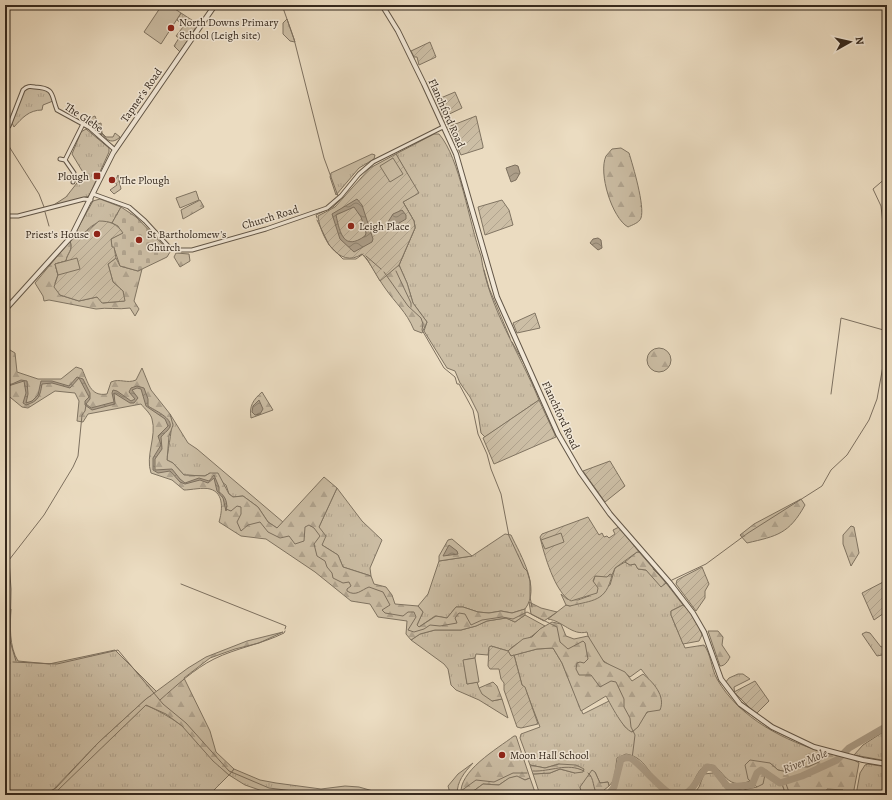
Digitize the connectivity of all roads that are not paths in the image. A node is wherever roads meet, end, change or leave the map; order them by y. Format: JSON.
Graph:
{"nodes":[{"id":1,"x":214,"y":5,"type":"edge"},
{"id":2,"x":382,"y":5,"type":"edge"},
{"id":3,"x":83,"y":124,"type":"junction"},
{"id":4,"x":9,"y":126,"type":"dead end"},
{"id":5,"x":443,"y":127,"type":"junction"},
{"id":6,"x":115,"y":150,"type":"junction"},
{"id":7,"x":60,"y":159,"type":"dead end"},
{"id":8,"x":65,"y":160,"type":"junction"},
{"id":9,"x":81,"y":174,"type":"dead end"},
{"id":10,"x":75,"y":175,"type":"junction"},
{"id":11,"x":73,"y":182,"type":"dead end"},
{"id":12,"x":93,"y":194,"type":"junction"},
{"id":13,"x":91,"y":200,"type":"junction"},
{"id":14,"x":5,"y":216,"type":"edge"},
{"id":15,"x":5,"y":310,"type":"edge"},
{"id":16,"x":887,"y":764,"type":"edge"}],
"edges":[{"from":1,"to":6,"type":"street","name":"Tapner's Road"},
{"from":2,"to":5,"type":"street","name":"Flanchford Road"},
{"from":3,"to":4,"type":"street","name":"The Glebe"},
{"from":3,"to":6,"type":"street","name":"The Glebe"},
{"from":3,"to":8,"type":"street"},
{"from":5,"to":12,"type":"street","name":"Church Road"},
{"from":5,"to":16,"type":"street","name":"Flanchford Road"},
{"from":6,"to":12,"type":"street","name":"Tapner's Road"},
{"from":7,"to":8,"type":"street"},
{"from":8,"to":10,"type":"street"},
{"from":9,"to":10,"type":"street"},
{"from":10,"to":11,"type":"street"},
{"from":12,"to":13,"type":"street","name":"Tapner's Road"},
{"from":13,"to":14,"type":"street"},
{"from":13,"to":15,"type":"street","name":"Tapner's Road"}]}
